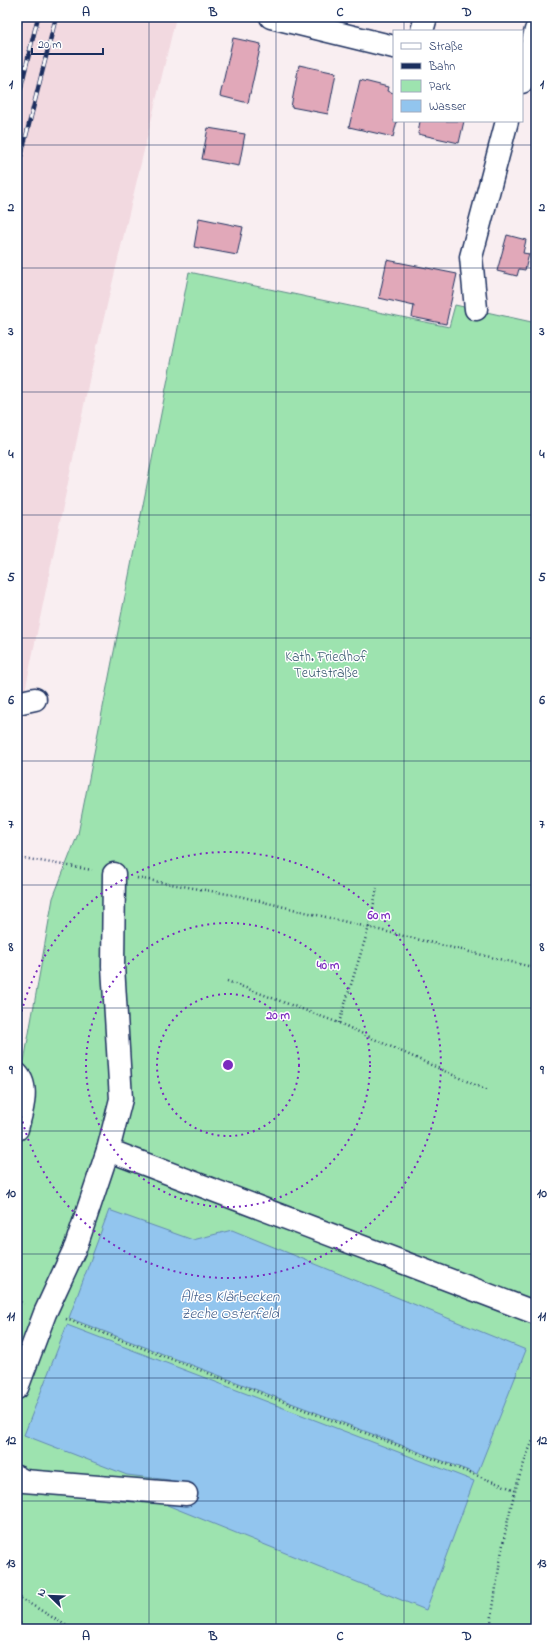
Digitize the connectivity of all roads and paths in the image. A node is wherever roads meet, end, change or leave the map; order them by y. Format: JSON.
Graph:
{"nodes":[{"id":1,"x":272,"y":17,"type":"edge"},
{"id":2,"x":426,"y":17,"type":"edge"},
{"id":3,"x":422,"y":30,"type":"edge"},
{"id":4,"x":536,"y":30,"type":"edge"},
{"id":5,"x":393,"y":47,"type":"edge"},
{"id":6,"x":526,"y":81,"type":"edge"},
{"id":7,"x":508,"y":122,"type":"edge"},
{"id":8,"x":476,"y":309,"type":"dead end"},
{"id":9,"x":17,"y":857,"type":"edge"},
{"id":10,"x":114,"y":874,"type":"junction"},
{"id":11,"x":377,"y":888,"type":"dead end"},
{"id":12,"x":370,"y":927,"type":"junction"},
{"id":13,"x":536,"y":968,"type":"edge"},
{"id":14,"x":227,"y":981,"type":"dead end"},
{"id":15,"x":339,"y":1023,"type":"junction"},
{"id":16,"x":17,"y":1074,"type":"edge"},
{"id":17,"x":486,"y":1090,"type":"dead end"},
{"id":18,"x":17,"y":1129,"type":"edge"},
{"id":19,"x":108,"y":1150,"type":"junction"},
{"id":20,"x":17,"y":1300,"type":"edge"},
{"id":21,"x":24,"y":1304,"type":"dead end"},
{"id":22,"x":536,"y":1313,"type":"edge"},
{"id":23,"x":65,"y":1319,"type":"dead end"},
{"id":24,"x":17,"y":1388,"type":"edge"},
{"id":25,"x":536,"y":1435,"type":"edge"},
{"id":26,"x":17,"y":1477,"type":"edge"},
{"id":27,"x":515,"y":1490,"type":"junction"},
{"id":28,"x":186,"y":1494,"type":"dead end"},
{"id":29,"x":17,"y":1596,"type":"edge"},
{"id":30,"x":17,"y":1621,"type":"edge"},
{"id":31,"x":28,"y":1629,"type":"edge"},
{"id":32,"x":72,"y":1629,"type":"edge"},
{"id":33,"x":490,"y":1629,"type":"edge"}],
"edges":[{"from":1,"to":5,"type":"street"},
{"from":2,"to":3,"type":"street"},
{"from":4,"to":6,"type":"street"},
{"from":7,"to":8,"type":"street"},
{"from":9,"to":10,"type":"path"},
{"from":10,"to":12,"type":"path"},
{"from":10,"to":19,"type":"street"},
{"from":11,"to":12,"type":"path"},
{"from":12,"to":13,"type":"path"},
{"from":12,"to":15,"type":"path"},
{"from":14,"to":15,"type":"path"},
{"from":15,"to":17,"type":"path"},
{"from":16,"to":18,"type":"street"},
{"from":19,"to":22,"type":"street"},
{"from":19,"to":24,"type":"street"},
{"from":20,"to":21,"type":"path"},
{"from":23,"to":27,"type":"path"},
{"from":25,"to":27,"type":"path"},
{"from":26,"to":28,"type":"street"},
{"from":27,"to":33,"type":"path"},
{"from":29,"to":32,"type":"path"},
{"from":30,"to":31,"type":"path"}]}
